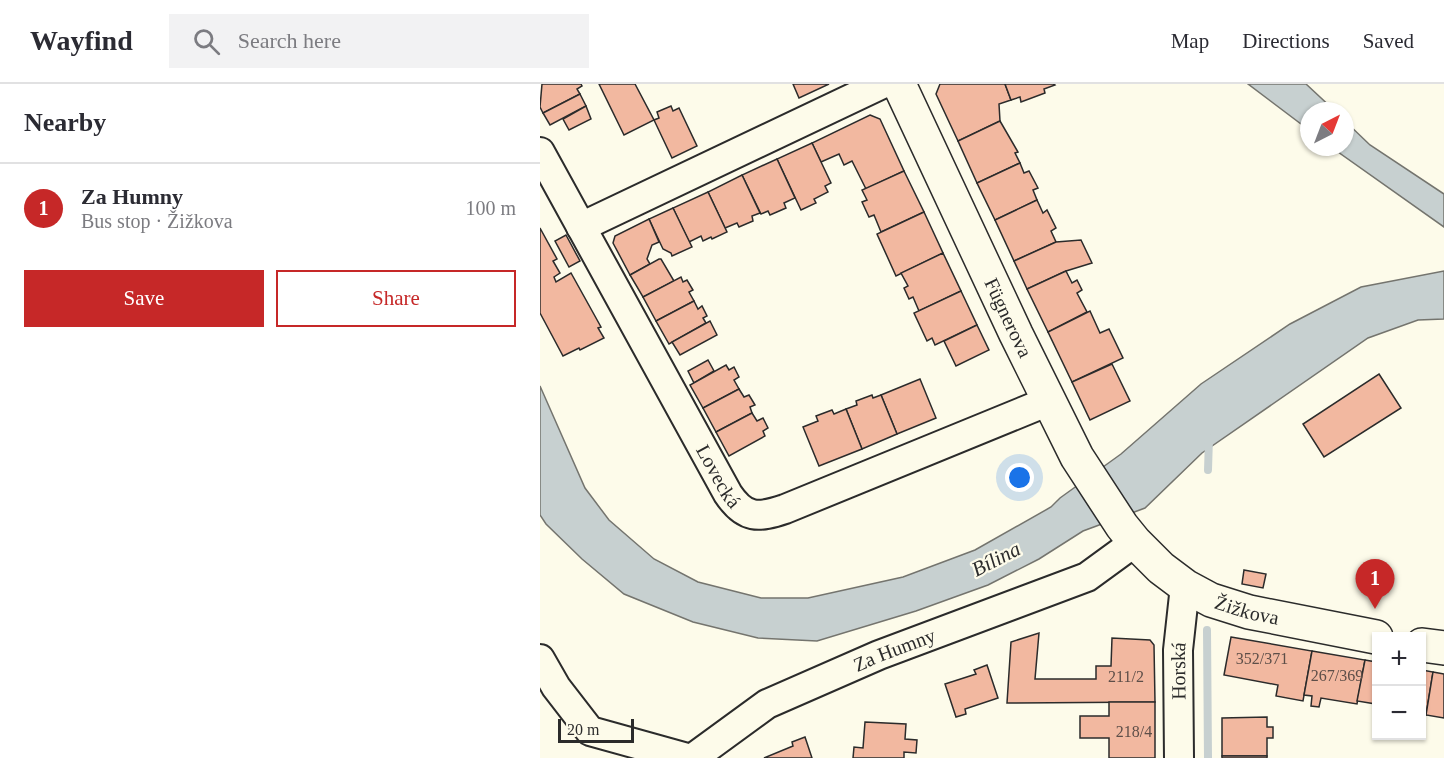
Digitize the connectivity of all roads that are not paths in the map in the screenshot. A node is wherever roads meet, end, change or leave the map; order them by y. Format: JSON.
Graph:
{"nodes":[{"id":1,"x":882,"y":84,"type":"edge"},
{"id":2,"x":899,"y":84,"type":"edge"},
{"id":3,"x":540,"y":152,"type":"edge"},
{"id":4,"x":580,"y":227,"type":"junction"},
{"id":5,"x":1049,"y":400,"type":"junction"},
{"id":6,"x":1128,"y":534,"type":"junction"},
{"id":7,"x":1185,"y":586,"type":"junction"},
{"id":8,"x":1372,"y":636,"type":"edge"},
{"id":9,"x":1426,"y":646,"type":"edge"},
{"id":10,"x":1444,"y":648,"type":"edge"},
{"id":11,"x":540,"y":659,"type":"edge"},
{"id":12,"x":687,"y":758,"type":"edge"},
{"id":13,"x":693,"y":758,"type":"edge"},
{"id":14,"x":1179,"y":758,"type":"edge"}],
"edges":[{"from":1,"to":4,"type":"street"},
{"from":2,"to":5,"type":"main road","name":"Fügnerova"},
{"from":3,"to":4,"type":"street","name":"Lovecká"},
{"from":4,"to":5,"type":"street","name":"Lovecká"},
{"from":5,"to":6,"type":"main road","name":"Fügnerova"},
{"from":6,"to":7,"type":"main road","name":"Žižkova"},
{"from":6,"to":13,"type":"street","name":"Za Humny"},
{"from":7,"to":8,"type":"main road","name":"Žižkova"},
{"from":7,"to":14,"type":"street","name":"Horská"},
{"from":9,"to":10,"type":"main road"},
{"from":11,"to":12,"type":"street"}]}
